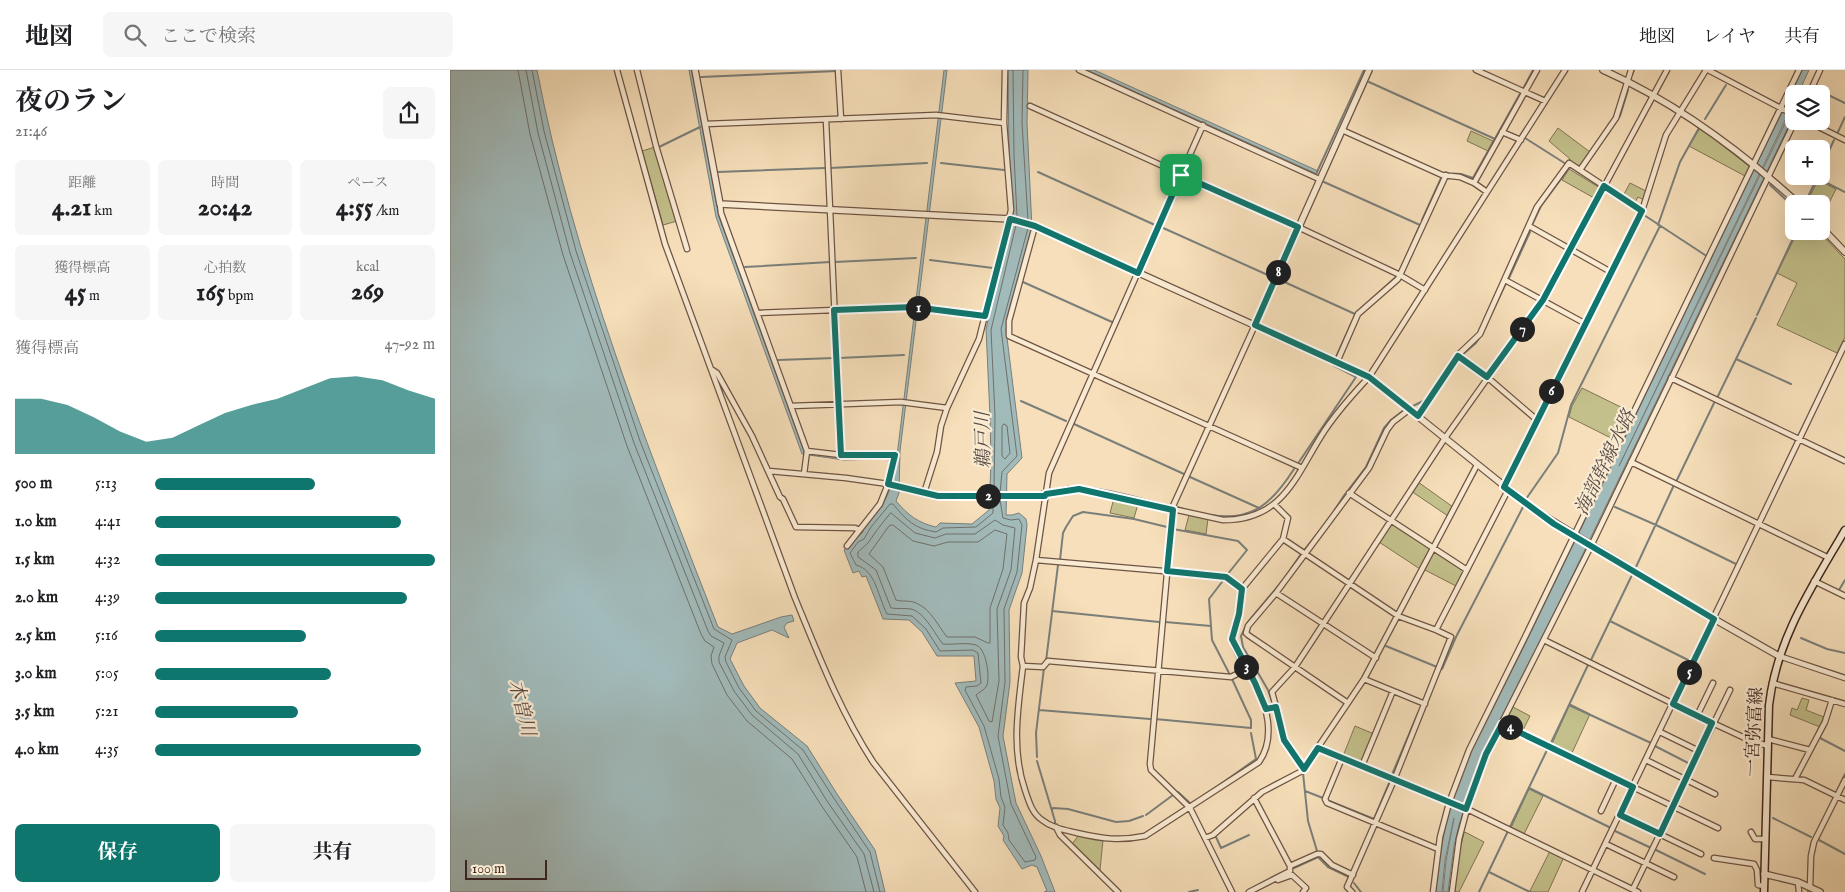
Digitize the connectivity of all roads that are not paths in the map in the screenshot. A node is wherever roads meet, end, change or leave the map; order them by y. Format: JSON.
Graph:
{"nodes":[{"id":1,"x":617,"y":70,"type":"edge"},
{"id":2,"x":637,"y":70,"type":"edge"},
{"id":3,"x":695,"y":70,"type":"edge"},
{"id":4,"x":838,"y":70,"type":"edge"},
{"id":5,"x":1005,"y":70,"type":"edge"},
{"id":6,"x":1079,"y":70,"type":"edge"},
{"id":7,"x":1369,"y":70,"type":"edge"},
{"id":8,"x":1476,"y":70,"type":"edge"},
{"id":9,"x":1537,"y":70,"type":"edge"},
{"id":10,"x":1565,"y":70,"type":"edge"},
{"id":11,"x":1604,"y":70,"type":"edge"},
{"id":12,"x":1631,"y":70,"type":"edge"},
{"id":13,"x":1666,"y":70,"type":"edge"},
{"id":14,"x":1707,"y":70,"type":"edge"},
{"id":15,"x":1799,"y":70,"type":"edge"},
{"id":16,"x":1820,"y":70,"type":"edge"},
{"id":17,"x":1628,"y":82,"type":"junction"},
{"id":18,"x":1813,"y":85,"type":"edge"},
{"id":19,"x":1525,"y":92,"type":"junction"},
{"id":20,"x":1653,"y":95,"type":"junction"},
{"id":21,"x":1545,"y":101,"type":"junction"},
{"id":22,"x":1030,"y":106,"type":"dead end"},
{"id":23,"x":1781,"y":110,"type":"junction"},
{"id":24,"x":1680,"y":111,"type":"junction"},
{"id":25,"x":1785,"y":112,"type":"edge"},
{"id":26,"x":826,"y":120,"type":"junction"},
{"id":27,"x":841,"y":120,"type":"junction"},
{"id":28,"x":1004,"y":123,"type":"junction"},
{"id":29,"x":706,"y":124,"type":"junction"},
{"id":30,"x":1203,"y":125,"type":"junction"},
{"id":31,"x":1342,"y":130,"type":"junction"},
{"id":32,"x":1791,"y":130,"type":"edge"},
{"id":33,"x":1824,"y":130,"type":"edge"},
{"id":34,"x":1502,"y":132,"type":"junction"},
{"id":35,"x":1520,"y":140,"type":"junction"},
{"id":36,"x":1845,"y":140,"type":"edge"},
{"id":37,"x":1753,"y":164,"type":"junction"},
{"id":38,"x":1580,"y":170,"type":"junction"},
{"id":39,"x":1181,"y":175,"type":"junction"},
{"id":40,"x":1446,"y":175,"type":"junction"},
{"id":41,"x":1768,"y":176,"type":"junction"},
{"id":42,"x":1319,"y":179,"type":"junction"},
{"id":43,"x":1474,"y":184,"type":"junction"},
{"id":44,"x":1604,"y":186,"type":"junction"},
{"id":45,"x":1487,"y":192,"type":"junction"},
{"id":46,"x":1789,"y":195,"type":"edge"},
{"id":47,"x":720,"y":204,"type":"junction"},
{"id":48,"x":829,"y":209,"type":"junction"},
{"id":49,"x":1642,"y":211,"type":"junction"},
{"id":50,"x":1011,"y":219,"type":"junction"},
{"id":51,"x":1035,"y":226,"type":"junction"},
{"id":52,"x":1529,"y":226,"type":"junction"},
{"id":53,"x":1298,"y":227,"type":"junction"},
{"id":54,"x":1830,"y":236,"type":"edge"},
{"id":55,"x":687,"y":249,"type":"dead end"},
{"id":56,"x":1570,"y":250,"type":"junction"},
{"id":57,"x":1845,"y":252,"type":"edge"},
{"id":58,"x":1611,"y":272,"type":"junction"},
{"id":59,"x":1138,"y":273,"type":"junction"},
{"id":60,"x":1400,"y":275,"type":"junction"},
{"id":61,"x":1505,"y":280,"type":"junction"},
{"id":62,"x":1425,"y":290,"type":"junction"},
{"id":63,"x":1543,"y":300,"type":"junction"},
{"id":64,"x":834,"y":310,"type":"junction"},
{"id":65,"x":757,"y":313,"type":"junction"},
{"id":66,"x":985,"y":316,"type":"junction"},
{"id":67,"x":1586,"y":324,"type":"junction"},
{"id":68,"x":1255,"y":325,"type":"junction"},
{"id":69,"x":1845,"y":344,"type":"edge"},
{"id":70,"x":1458,"y":356,"type":"junction"},
{"id":71,"x":1337,"y":362,"type":"junction"},
{"id":72,"x":710,"y":370,"type":"junction"},
{"id":73,"x":1092,"y":373,"type":"junction"},
{"id":74,"x":1369,"y":377,"type":"junction"},
{"id":75,"x":1487,"y":377,"type":"junction"},
{"id":76,"x":1671,"y":378,"type":"junction"},
{"id":77,"x":839,"y":405,"type":"junction"},
{"id":78,"x":791,"y":406,"type":"junction"},
{"id":79,"x":948,"y":408,"type":"junction"},
{"id":80,"x":1410,"y":409,"type":"junction"},
{"id":81,"x":1418,"y":416,"type":"junction"},
{"id":82,"x":1537,"y":420,"type":"junction"},
{"id":83,"x":1209,"y":426,"type":"junction"},
{"id":84,"x":1445,"y":438,"type":"junction"},
{"id":85,"x":1799,"y":439,"type":"junction"},
{"id":86,"x":806,"y":454,"type":"junction"},
{"id":87,"x":841,"y":455,"type":"junction"},
{"id":88,"x":1845,"y":461,"type":"edge"},
{"id":89,"x":1631,"y":462,"type":"junction"},
{"id":90,"x":1477,"y":465,"type":"junction"},
{"id":91,"x":1302,"y":468,"type":"junction"},
{"id":92,"x":769,"y":471,"type":"junction"},
{"id":93,"x":804,"y":474,"type":"junction"},
{"id":94,"x":889,"y":485,"type":"junction"},
{"id":95,"x":1506,"y":489,"type":"junction"},
{"id":96,"x":924,"y":493,"type":"junction"},
{"id":97,"x":1350,"y":493,"type":"junction"},
{"id":98,"x":1045,"y":495,"type":"junction"},
{"id":99,"x":1275,"y":505,"type":"junction"},
{"id":100,"x":1173,"y":510,"type":"junction"},
{"id":101,"x":1390,"y":520,"type":"junction"},
{"id":102,"x":1758,"y":524,"type":"junction"},
{"id":103,"x":859,"y":530,"type":"junction"},
{"id":104,"x":1845,"y":530,"type":"edge"},
{"id":105,"x":1574,"y":536,"type":"junction"},
{"id":106,"x":1843,"y":537,"type":"edge"},
{"id":107,"x":1283,"y":540,"type":"junction"},
{"id":108,"x":847,"y":546,"type":"dead end"},
{"id":109,"x":1591,"y":546,"type":"junction"},
{"id":110,"x":1434,"y":548,"type":"junction"},
{"id":111,"x":1306,"y":554,"type":"junction"},
{"id":112,"x":1829,"y":558,"type":"junction"},
{"id":113,"x":1036,"y":560,"type":"junction"},
{"id":114,"x":1467,"y":570,"type":"junction"},
{"id":115,"x":1167,"y":571,"type":"junction"},
{"id":116,"x":1814,"y":581,"type":"junction"},
{"id":117,"x":1349,"y":584,"type":"junction"},
{"id":118,"x":1242,"y":589,"type":"junction"},
{"id":119,"x":1276,"y":593,"type":"junction"},
{"id":120,"x":1845,"y":596,"type":"edge"},
{"id":121,"x":1398,"y":616,"type":"junction"},
{"id":122,"x":1714,"y":619,"type":"junction"},
{"id":123,"x":1324,"y":624,"type":"junction"},
{"id":124,"x":1436,"y":630,"type":"junction"},
{"id":125,"x":1544,"y":640,"type":"junction"},
{"id":126,"x":1779,"y":656,"type":"junction"},
{"id":127,"x":1376,"y":658,"type":"junction"},
{"id":128,"x":1023,"y":666,"type":"junction"},
{"id":129,"x":1296,"y":667,"type":"junction"},
{"id":130,"x":1246,"y":669,"type":"junction"},
{"id":131,"x":1158,"y":670,"type":"junction"},
{"id":132,"x":1845,"y":678,"type":"edge"},
{"id":133,"x":1364,"y":679,"type":"junction"},
{"id":134,"x":1714,"y":683,"type":"dead end"},
{"id":135,"x":1771,"y":683,"type":"junction"},
{"id":136,"x":1730,"y":690,"type":"dead end"},
{"id":137,"x":1393,"y":691,"type":"junction"},
{"id":138,"x":1832,"y":700,"type":"junction"},
{"id":139,"x":1348,"y":703,"type":"junction"},
{"id":140,"x":1425,"y":704,"type":"junction"},
{"id":141,"x":1673,"y":704,"type":"junction"},
{"id":142,"x":1845,"y":704,"type":"edge"},
{"id":143,"x":1276,"y":707,"type":"junction"},
{"id":144,"x":1266,"y":709,"type":"junction"},
{"id":145,"x":1697,"y":716,"type":"junction"},
{"id":146,"x":1712,"y":723,"type":"junction"},
{"id":147,"x":1502,"y":724,"type":"junction"},
{"id":148,"x":1660,"y":732,"type":"junction"},
{"id":149,"x":1768,"y":742,"type":"junction"},
{"id":150,"x":1318,"y":748,"type":"junction"},
{"id":151,"x":1810,"y":750,"type":"junction"},
{"id":152,"x":1699,"y":751,"type":"junction"},
{"id":153,"x":1342,"y":758,"type":"junction"},
{"id":154,"x":1646,"y":760,"type":"junction"},
{"id":155,"x":1362,"y":766,"type":"junction"},
{"id":156,"x":1304,"y":769,"type":"junction"},
{"id":157,"x":1768,"y":777,"type":"junction"},
{"id":158,"x":1616,"y":779,"type":"junction"},
{"id":159,"x":1686,"y":779,"type":"junction"},
{"id":160,"x":1795,"y":779,"type":"junction"},
{"id":161,"x":1394,"y":780,"type":"junction"},
{"id":162,"x":1845,"y":780,"type":"edge"},
{"id":163,"x":1633,"y":787,"type":"junction"},
{"id":164,"x":1715,"y":794,"type":"dead end"},
{"id":165,"x":1837,"y":796,"type":"junction"},
{"id":166,"x":1254,"y":798,"type":"junction"},
{"id":167,"x":1845,"y":800,"type":"edge"},
{"id":168,"x":1449,"y":803,"type":"junction"},
{"id":169,"x":1673,"y":806,"type":"junction"},
{"id":170,"x":1190,"y":808,"type":"junction"},
{"id":171,"x":1465,"y":809,"type":"junction"},
{"id":172,"x":1601,"y":811,"type":"dead end"},
{"id":173,"x":1620,"y":815,"type":"junction"},
{"id":174,"x":1375,"y":823,"type":"junction"},
{"id":175,"x":1056,"y":827,"type":"junction"},
{"id":176,"x":1718,"y":828,"type":"dead end"},
{"id":177,"x":1751,"y":832,"type":"dead end"},
{"id":178,"x":1660,"y":834,"type":"junction"},
{"id":179,"x":1205,"y":838,"type":"junction"},
{"id":180,"x":1765,"y":839,"type":"junction"},
{"id":181,"x":1606,"y":844,"type":"junction"},
{"id":182,"x":1438,"y":849,"type":"junction"},
{"id":183,"x":1701,"y":854,"type":"dead end"},
{"id":184,"x":1714,"y":858,"type":"dead end"},
{"id":185,"x":1646,"y":863,"type":"junction"},
{"id":186,"x":1290,"y":866,"type":"junction"},
{"id":187,"x":1593,"y":870,"type":"junction"},
{"id":188,"x":1764,"y":874,"type":"junction"},
{"id":189,"x":1353,"y":875,"type":"junction"},
{"id":190,"x":1674,"y":877,"type":"dead end"},
{"id":191,"x":1798,"y":882,"type":"junction"},
{"id":192,"x":1751,"y":884,"type":"dead end"},
{"id":193,"x":1810,"y":887,"type":"junction"},
{"id":194,"x":1762,"y":888,"type":"edge"},
{"id":195,"x":1259,"y":889,"type":"edge"},
{"id":196,"x":1346,"y":890,"type":"edge"},
{"id":197,"x":1636,"y":891,"type":"edge"},
{"id":198,"x":975,"y":892,"type":"edge"},
{"id":199,"x":1118,"y":892,"type":"edge"},
{"id":200,"x":1232,"y":892,"type":"edge"},
{"id":201,"x":1250,"y":892,"type":"edge"},
{"id":202,"x":1302,"y":892,"type":"edge"},
{"id":203,"x":1352,"y":892,"type":"edge"},
{"id":204,"x":1433,"y":892,"type":"edge"},
{"id":205,"x":1452,"y":892,"type":"edge"},
{"id":206,"x":1582,"y":892,"type":"edge"},
{"id":207,"x":1799,"y":892,"type":"edge"},
{"id":208,"x":1820,"y":892,"type":"edge"}],
"edges":[{"from":1,"to":72,"type":"street"},
{"from":2,"to":55,"type":"street"},
{"from":3,"to":29,"type":"street"},
{"from":4,"to":27,"type":"street"},
{"from":5,"to":28,"type":"street"},
{"from":6,"to":30,"type":"street"},
{"from":7,"to":31,"type":"street"},
{"from":8,"to":19,"type":"street"},
{"from":9,"to":19,"type":"street"},
{"from":10,"to":21,"type":"street"},
{"from":11,"to":17,"type":"street"},
{"from":12,"to":17,"type":"street"},
{"from":13,"to":20,"type":"street"},
{"from":14,"to":23,"type":"street"},
{"from":14,"to":24,"type":"street"},
{"from":15,"to":23,"type":"street"},
{"from":16,"to":18,"type":"street"},
{"from":17,"to":20,"type":"street"},
{"from":17,"to":38,"type":"street"},
{"from":19,"to":21,"type":"street"},
{"from":19,"to":34,"type":"street"},
{"from":20,"to":24,"type":"street"},
{"from":20,"to":44,"type":"street"},
{"from":21,"to":35,"type":"street"},
{"from":22,"to":39,"type":"street"},
{"from":23,"to":25,"type":"street"},
{"from":23,"to":37,"type":"street"},
{"from":24,"to":37,"type":"street"},
{"from":24,"to":49,"type":"street"},
{"from":26,"to":27,"type":"street"},
{"from":26,"to":29,"type":"street"},
{"from":26,"to":48,"type":"street"},
{"from":27,"to":28,"type":"street"},
{"from":28,"to":50,"type":"street"},
{"from":29,"to":47,"type":"street"},
{"from":30,"to":39,"type":"street"},
{"from":30,"to":42,"type":"street"},
{"from":31,"to":40,"type":"street"},
{"from":31,"to":42,"type":"street"},
{"from":32,"to":41,"type":"street"},
{"from":33,"to":36,"type":"street"},
{"from":34,"to":35,"type":"street"},
{"from":34,"to":43,"type":"street"},
{"from":35,"to":45,"type":"street"},
{"from":37,"to":41,"type":"street"},
{"from":37,"to":105,"type":"street"},
{"from":38,"to":44,"type":"street"},
{"from":38,"to":52,"type":"street"},
{"from":39,"to":53,"type":"street"},
{"from":39,"to":59,"type":"street"},
{"from":40,"to":43,"type":"street"},
{"from":40,"to":60,"type":"street"},
{"from":41,"to":46,"type":"street"},
{"from":41,"to":76,"type":"street"},
{"from":42,"to":53,"type":"street"},
{"from":43,"to":45,"type":"street"},
{"from":44,"to":49,"type":"street"},
{"from":44,"to":56,"type":"street"},
{"from":45,"to":62,"type":"street"},
{"from":47,"to":48,"type":"street"},
{"from":47,"to":65,"type":"street"},
{"from":48,"to":50,"type":"street"},
{"from":48,"to":64,"type":"street"},
{"from":49,"to":58,"type":"street"},
{"from":50,"to":51,"type":"street"},
{"from":50,"to":66,"type":"street"},
{"from":51,"to":59,"type":"street"},
{"from":51,"to":73,"type":"street"},
{"from":52,"to":56,"type":"street"},
{"from":52,"to":61,"type":"street"},
{"from":53,"to":60,"type":"street"},
{"from":53,"to":68,"type":"street"},
{"from":54,"to":57,"type":"street"},
{"from":56,"to":58,"type":"street"},
{"from":56,"to":63,"type":"street"},
{"from":58,"to":67,"type":"street"},
{"from":59,"to":68,"type":"street"},
{"from":59,"to":73,"type":"street"},
{"from":60,"to":62,"type":"street"},
{"from":60,"to":71,"type":"street"},
{"from":61,"to":63,"type":"street"},
{"from":61,"to":70,"type":"street"},
{"from":62,"to":74,"type":"street"},
{"from":63,"to":67,"type":"street"},
{"from":63,"to":75,"type":"street"},
{"from":64,"to":65,"type":"street"},
{"from":64,"to":66,"type":"street"},
{"from":64,"to":77,"type":"street"},
{"from":65,"to":78,"type":"street"},
{"from":66,"to":79,"type":"street"},
{"from":67,"to":82,"type":"street"},
{"from":68,"to":71,"type":"street"},
{"from":68,"to":83,"type":"street"},
{"from":69,"to":85,"type":"street"},
{"from":70,"to":75,"type":"street"},
{"from":70,"to":81,"type":"street"},
{"from":71,"to":74,"type":"street"},
{"from":72,"to":92,"type":"street"},
{"from":72,"to":198,"type":"street"},
{"from":73,"to":83,"type":"street"},
{"from":73,"to":98,"type":"street"},
{"from":74,"to":80,"type":"street"},
{"from":74,"to":91,"type":"street"},
{"from":75,"to":82,"type":"street"},
{"from":75,"to":84,"type":"street"},
{"from":76,"to":85,"type":"street"},
{"from":76,"to":89,"type":"street"},
{"from":77,"to":78,"type":"street"},
{"from":77,"to":79,"type":"street"},
{"from":77,"to":87,"type":"street"},
{"from":78,"to":86,"type":"street"},
{"from":79,"to":96,"type":"street"},
{"from":80,"to":81,"type":"street"},
{"from":80,"to":97,"type":"street"},
{"from":81,"to":84,"type":"street"},
{"from":82,"to":95,"type":"street"},
{"from":83,"to":91,"type":"street"},
{"from":83,"to":100,"type":"street"},
{"from":84,"to":90,"type":"street"},
{"from":84,"to":101,"type":"street"},
{"from":85,"to":88,"type":"street"},
{"from":85,"to":102,"type":"street"},
{"from":86,"to":87,"type":"street"},
{"from":86,"to":93,"type":"street"},
{"from":87,"to":94,"type":"street"},
{"from":89,"to":102,"type":"street"},
{"from":89,"to":109,"type":"street"},
{"from":90,"to":95,"type":"street"},
{"from":90,"to":110,"type":"street"},
{"from":91,"to":99,"type":"street"},
{"from":92,"to":93,"type":"street"},
{"from":92,"to":103,"type":"street"},
{"from":93,"to":94,"type":"street"},
{"from":94,"to":96,"type":"street"},
{"from":94,"to":103,"type":"street"},
{"from":95,"to":105,"type":"street"},
{"from":95,"to":114,"type":"street"},
{"from":96,"to":98,"type":"street"},
{"from":97,"to":101,"type":"street"},
{"from":97,"to":111,"type":"street"},
{"from":98,"to":100,"type":"street"},
{"from":98,"to":113,"type":"street"},
{"from":99,"to":100,"type":"street"},
{"from":99,"to":107,"type":"street"},
{"from":100,"to":115,"type":"street"},
{"from":101,"to":110,"type":"street"},
{"from":101,"to":117,"type":"street"},
{"from":102,"to":112,"type":"street"},
{"from":102,"to":122,"type":"street"},
{"from":103,"to":108,"type":"street"},
{"from":104,"to":106,"type":"main road","name":"一宮弥富線"},
{"from":105,"to":109,"type":"street"},
{"from":105,"to":168,"type":"street"},
{"from":106,"to":112,"type":"main road","name":"一宮弥富線"},
{"from":107,"to":111,"type":"street"},
{"from":107,"to":118,"type":"street"},
{"from":109,"to":122,"type":"street"},
{"from":109,"to":125,"type":"street"},
{"from":110,"to":114,"type":"street"},
{"from":110,"to":121,"type":"street"},
{"from":111,"to":117,"type":"street"},
{"from":111,"to":119,"type":"street"},
{"from":112,"to":116,"type":"main road","name":"一宮弥富線"},
{"from":113,"to":115,"type":"street"},
{"from":113,"to":128,"type":"street"},
{"from":114,"to":124,"type":"street"},
{"from":115,"to":118,"type":"street"},
{"from":115,"to":131,"type":"street"},
{"from":116,"to":120,"type":"street"},
{"from":116,"to":126,"type":"main road","name":"一宮弥富線"},
{"from":117,"to":121,"type":"street"},
{"from":117,"to":123,"type":"street"},
{"from":118,"to":130,"type":"street"},
{"from":119,"to":123,"type":"street"},
{"from":119,"to":129,"type":"street"},
{"from":121,"to":124,"type":"street"},
{"from":121,"to":127,"type":"street"},
{"from":122,"to":126,"type":"street"},
{"from":122,"to":141,"type":"street"},
{"from":123,"to":127,"type":"street"},
{"from":123,"to":129,"type":"street"},
{"from":124,"to":140,"type":"street"},
{"from":125,"to":141,"type":"street"},
{"from":125,"to":147,"type":"street"},
{"from":126,"to":132,"type":"street"},
{"from":126,"to":135,"type":"main road","name":"一宮弥富線"},
{"from":127,"to":133,"type":"street"},
{"from":128,"to":131,"type":"street"},
{"from":128,"to":175,"type":"street"},
{"from":129,"to":139,"type":"street"},
{"from":129,"to":143,"type":"street"},
{"from":130,"to":131,"type":"street"},
{"from":130,"to":144,"type":"street"},
{"from":131,"to":170,"type":"street"},
{"from":133,"to":137,"type":"street"},
{"from":133,"to":139,"type":"street"},
{"from":134,"to":145,"type":"street"},
{"from":135,"to":138,"type":"street"},
{"from":135,"to":149,"type":"main road","name":"一宮弥富線"},
{"from":136,"to":146,"type":"street"},
{"from":137,"to":140,"type":"street"},
{"from":137,"to":155,"type":"street"},
{"from":138,"to":142,"type":"street"},
{"from":138,"to":151,"type":"street"},
{"from":139,"to":150,"type":"street"},
{"from":140,"to":161,"type":"street"},
{"from":141,"to":145,"type":"street"},
{"from":141,"to":148,"type":"street"},
{"from":143,"to":144,"type":"street"},
{"from":143,"to":156,"type":"street"},
{"from":144,"to":170,"type":"street"},
{"from":145,"to":146,"type":"street"},
{"from":146,"to":149,"type":"street"},
{"from":146,"to":152,"type":"street"},
{"from":147,"to":158,"type":"street"},
{"from":147,"to":171,"type":"street"},
{"from":148,"to":152,"type":"street"},
{"from":148,"to":154,"type":"street"},
{"from":149,"to":151,"type":"street"},
{"from":149,"to":157,"type":"main road","name":"一宮弥富線"},
{"from":150,"to":153,"type":"street"},
{"from":150,"to":156,"type":"street"},
{"from":151,"to":160,"type":"street"},
{"from":152,"to":159,"type":"street"},
{"from":153,"to":155,"type":"street"},
{"from":153,"to":174,"type":"street"},
{"from":154,"to":159,"type":"street"},
{"from":154,"to":163,"type":"street"},
{"from":155,"to":161,"type":"street"},
{"from":156,"to":166,"type":"street"},
{"from":157,"to":160,"type":"street"},
{"from":157,"to":180,"type":"main road","name":"一宮弥富線"},
{"from":158,"to":163,"type":"street"},
{"from":158,"to":172,"type":"street"},
{"from":159,"to":164,"type":"street"},
{"from":159,"to":169,"type":"street"},
{"from":160,"to":165,"type":"street"},
{"from":161,"to":168,"type":"street"},
{"from":161,"to":174,"type":"street"},
{"from":162,"to":165,"type":"street"},
{"from":163,"to":169,"type":"street"},
{"from":163,"to":173,"type":"street"},
{"from":165,"to":167,"type":"street"},
{"from":165,"to":193,"type":"street"},
{"from":166,"to":179,"type":"street"},
{"from":166,"to":186,"type":"street"},
{"from":168,"to":171,"type":"street"},
{"from":168,"to":182,"type":"street"},
{"from":169,"to":176,"type":"street"},
{"from":169,"to":178,"type":"street"},
{"from":170,"to":175,"type":"street"},
{"from":170,"to":179,"type":"street"},
{"from":171,"to":187,"type":"street"},
{"from":171,"to":205,"type":"street"},
{"from":173,"to":178,"type":"street"},
{"from":173,"to":181,"type":"street"},
{"from":174,"to":182,"type":"street"},
{"from":174,"to":189,"type":"street"},
{"from":175,"to":199,"type":"street"},
{"from":177,"to":180,"type":"street"},
{"from":178,"to":183,"type":"street"},
{"from":178,"to":185,"type":"street"},
{"from":179,"to":200,"type":"street"},
{"from":180,"to":188,"type":"main road","name":"一宮弥富線"},
{"from":181,"to":185,"type":"street"},
{"from":181,"to":187,"type":"street"},
{"from":182,"to":204,"type":"street"},
{"from":184,"to":194,"type":"street"},
{"from":185,"to":190,"type":"street"},
{"from":185,"to":197,"type":"street"},
{"from":186,"to":189,"type":"street"},
{"from":186,"to":195,"type":"street"},
{"from":187,"to":197,"type":"street"},
{"from":187,"to":206,"type":"street"},
{"from":188,"to":191,"type":"street"},
{"from":188,"to":194,"type":"main road","name":"一宮弥富線"},
{"from":189,"to":196,"type":"street"},
{"from":191,"to":193,"type":"street"},
{"from":191,"to":207,"type":"street"},
{"from":192,"to":194,"type":"street"},
{"from":193,"to":208,"type":"street"},
{"from":195,"to":201,"type":"street"},
{"from":195,"to":202,"type":"street"},
{"from":196,"to":203,"type":"street"}]}
